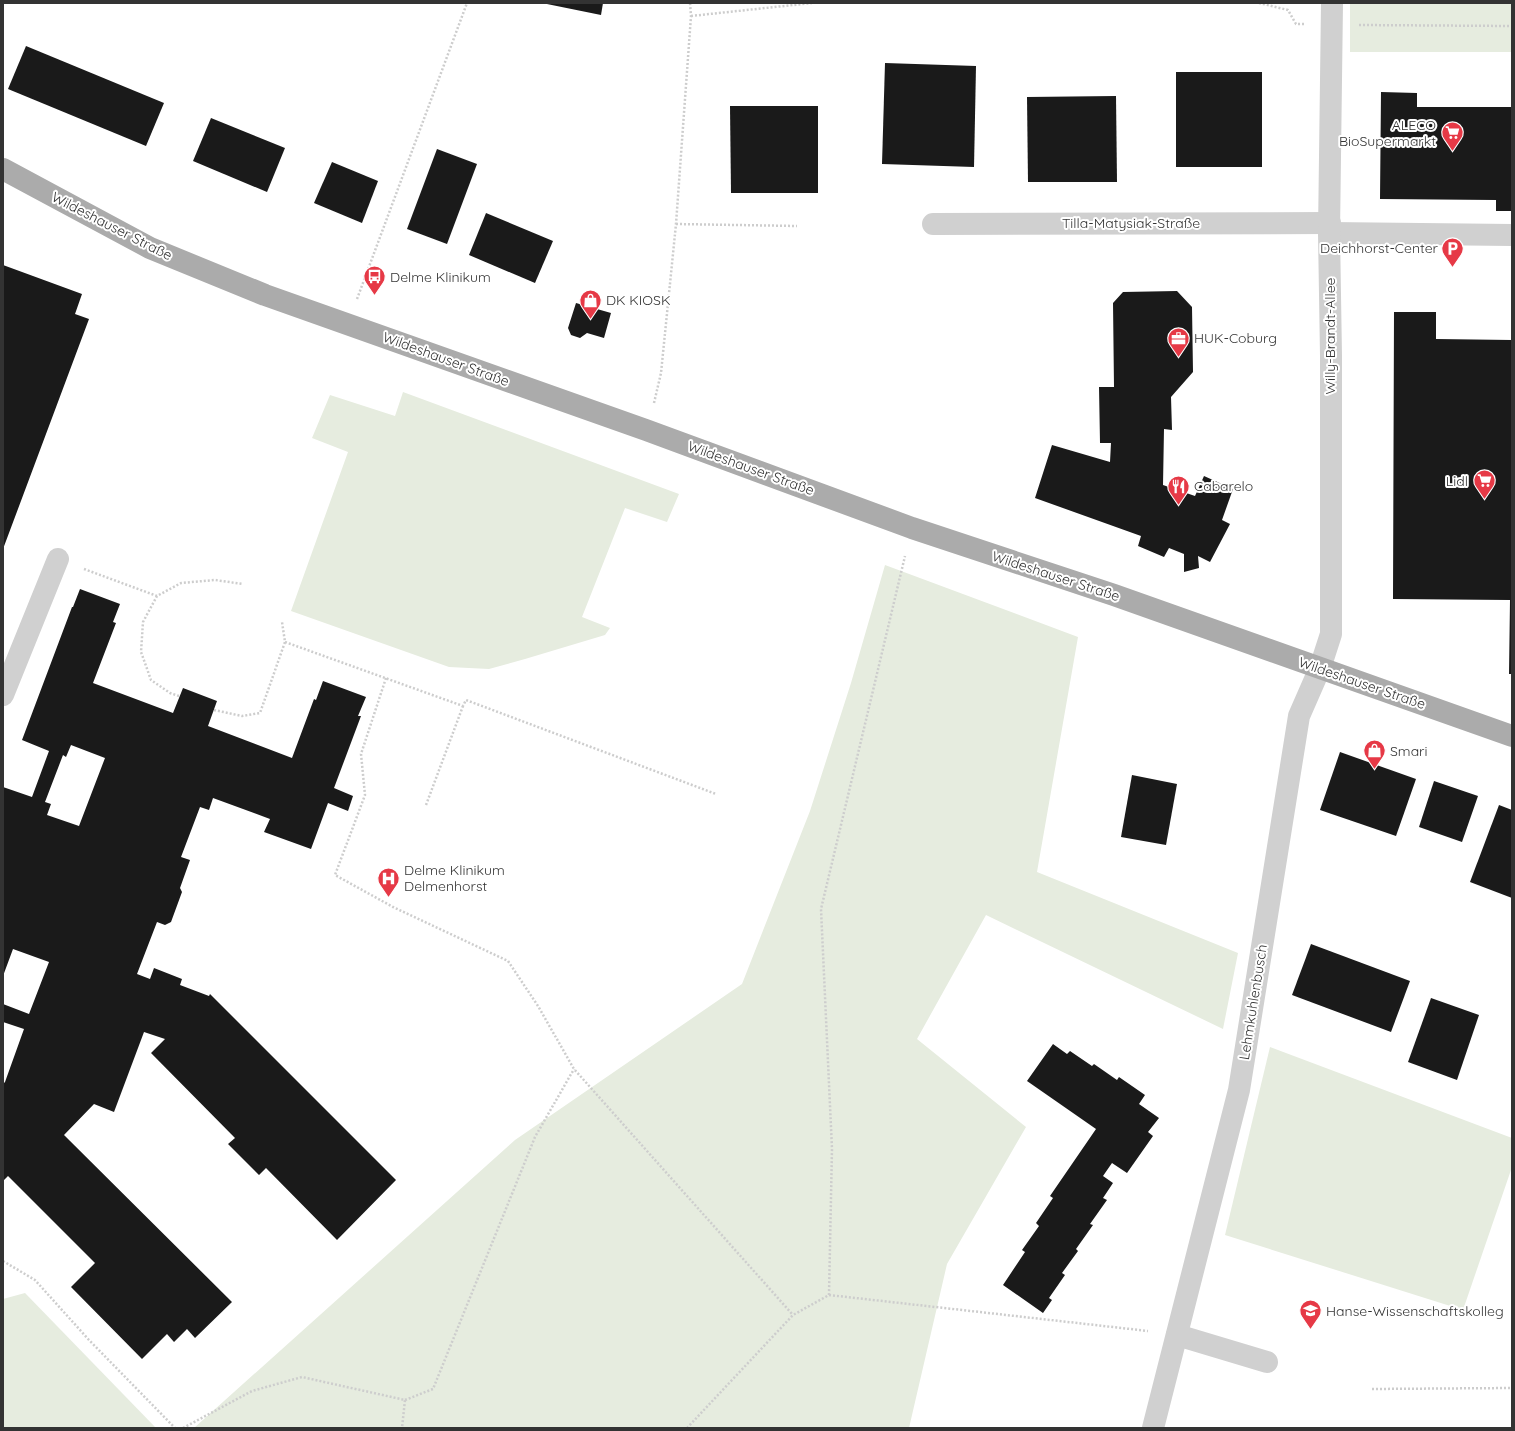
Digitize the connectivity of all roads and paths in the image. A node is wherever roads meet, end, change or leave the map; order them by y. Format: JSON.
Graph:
{"nodes":[{"id":1,"x":468,"y":3,"type":"edge"},
{"id":2,"x":690,"y":3,"type":"edge"},
{"id":3,"x":812,"y":3,"type":"edge"},
{"id":4,"x":1259,"y":3,"type":"edge"},
{"id":5,"x":1332,"y":3,"type":"edge"},
{"id":6,"x":691,"y":16,"type":"junction"},
{"id":7,"x":1332,"y":24,"type":"junction"},
{"id":8,"x":1512,"y":26,"type":"edge"},
{"id":9,"x":3,"y":169,"type":"edge"},
{"id":10,"x":676,"y":224,"type":"junction"},
{"id":11,"x":933,"y":224,"type":"dead end"},
{"id":12,"x":797,"y":226,"type":"dead end"},
{"id":13,"x":1329,"y":228,"type":"junction"},
{"id":14,"x":1512,"y":235,"type":"edge"},
{"id":15,"x":348,"y":324,"type":"junction"},
{"id":16,"x":646,"y":430,"type":"junction"},
{"id":17,"x":912,"y":528,"type":"junction"},
{"id":18,"x":58,"y":559,"type":"joint"},
{"id":19,"x":243,"y":584,"type":"dead end"},
{"id":20,"x":157,"y":596,"type":"junction"},
{"id":21,"x":282,"y":622,"type":"dead end"},
{"id":22,"x":285,"y":642,"type":"junction"},
{"id":23,"x":1320,"y":668,"type":"junction"},
{"id":24,"x":386,"y":678,"type":"junction"},
{"id":25,"x":3,"y":695,"type":"edge"},
{"id":26,"x":180,"y":696,"type":"dead end"},
{"id":27,"x":463,"y":706,"type":"junction"},
{"id":28,"x":214,"y":710,"type":"dead end"},
{"id":29,"x":1512,"y":736,"type":"edge"},
{"id":30,"x":716,"y":794,"type":"dead end"},
{"id":31,"x":426,"y":805,"type":"dead end"},
{"id":32,"x":574,"y":1069,"type":"junction"},
{"id":33,"x":3,"y":1261,"type":"edge"},
{"id":34,"x":829,"y":1295,"type":"junction"},
{"id":35,"x":793,"y":1315,"type":"junction"},
{"id":36,"x":1177,"y":1335,"type":"junction"},
{"id":37,"x":1267,"y":1362,"type":"dead end"},
{"id":38,"x":1512,"y":1388,"type":"edge"},
{"id":39,"x":1372,"y":1389,"type":"dead end"},
{"id":40,"x":405,"y":1400,"type":"junction"},
{"id":41,"x":175,"y":1428,"type":"edge"},
{"id":42,"x":184,"y":1428,"type":"edge"},
{"id":43,"x":402,"y":1428,"type":"edge"},
{"id":44,"x":687,"y":1428,"type":"edge"},
{"id":45,"x":1153,"y":1428,"type":"edge"}],
"edges":[{"from":1,"to":15,"type":"path"},
{"from":2,"to":6,"type":"path"},
{"from":3,"to":6,"type":"path"},
{"from":4,"to":7,"type":"path"},
{"from":5,"to":7,"type":"street","name":"Willy-Brandt-Allee"},
{"from":6,"to":10,"type":"path"},
{"from":7,"to":8,"type":"path"},
{"from":7,"to":13,"type":"street","name":"Willy-Brandt-Allee"},
{"from":9,"to":15,"type":"main road","name":"Wildeshauser Straße"},
{"from":10,"to":12,"type":"path"},
{"from":10,"to":16,"type":"path"},
{"from":11,"to":13,"type":"street","name":"Tilla-Matysiak-Straße"},
{"from":13,"to":14,"type":"street","name":"Tilla-Matysiak-Straße"},
{"from":13,"to":23,"type":"street","name":"Willy-Brandt-Allee"},
{"from":15,"to":16,"type":"main road","name":"Wildeshauser Straße"},
{"from":16,"to":17,"type":"main road","name":"Wildeshauser Straße"},
{"from":17,"to":23,"type":"main road","name":"Wildeshauser Straße"},
{"from":17,"to":34,"type":"path"},
{"from":18,"to":20,"type":"path"},
{"from":18,"to":25,"type":"street"},
{"from":19,"to":20,"type":"path"},
{"from":20,"to":26,"type":"path"},
{"from":21,"to":22,"type":"path"},
{"from":22,"to":24,"type":"path"},
{"from":22,"to":28,"type":"path"},
{"from":23,"to":29,"type":"main road","name":"Wildeshauser Straße"},
{"from":23,"to":36,"type":"street","name":"Lehmkuhlenbusch"},
{"from":24,"to":27,"type":"path"},
{"from":24,"to":32,"type":"path"},
{"from":27,"to":30,"type":"path"},
{"from":27,"to":31,"type":"path"},
{"from":32,"to":35,"type":"path"},
{"from":32,"to":40,"type":"path"},
{"from":33,"to":41,"type":"path"},
{"from":34,"to":35,"type":"path"},
{"from":34,"to":36,"type":"path"},
{"from":35,"to":44,"type":"path"},
{"from":36,"to":37,"type":"street"},
{"from":36,"to":45,"type":"street","name":"Lehmkuhlenbusch"},
{"from":38,"to":39,"type":"path"},
{"from":40,"to":42,"type":"path"},
{"from":40,"to":43,"type":"path"}]}
